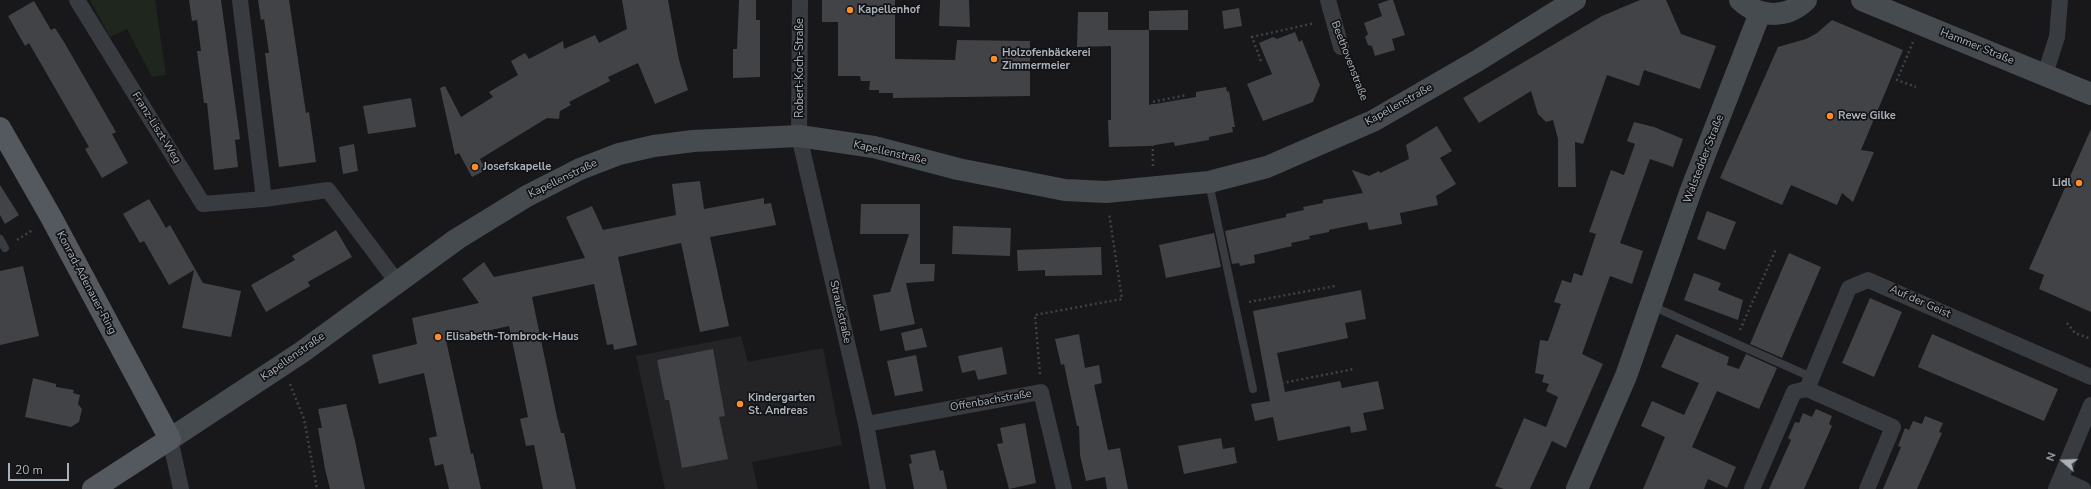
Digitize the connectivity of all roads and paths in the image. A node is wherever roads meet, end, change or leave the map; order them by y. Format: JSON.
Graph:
{"nodes":[{"id":1,"x":77,"y":0,"type":"edge"},
{"id":2,"x":240,"y":0,"type":"edge"},
{"id":3,"x":800,"y":0,"type":"edge"},
{"id":4,"x":1328,"y":0,"type":"edge"},
{"id":5,"x":1575,"y":0,"type":"edge"},
{"id":6,"x":1740,"y":0,"type":"edge"},
{"id":7,"x":1806,"y":0,"type":"edge"},
{"id":8,"x":1862,"y":0,"type":"edge"},
{"id":9,"x":2060,"y":0,"type":"edge"},
{"id":10,"x":1760,"y":13,"type":"junction"},
{"id":11,"x":1333,"y":18,"type":"junction"},
{"id":12,"x":1341,"y":47,"type":"joint"},
{"id":13,"x":1910,"y":49,"type":"dead end"},
{"id":14,"x":1261,"y":61,"type":"dead end"},
{"id":15,"x":2045,"y":74,"type":"junction"},
{"id":16,"x":1916,"y":87,"type":"dead end"},
{"id":17,"x":2091,"y":94,"type":"edge"},
{"id":18,"x":1187,"y":95,"type":"dead end"},
{"id":19,"x":1372,"y":121,"type":"junction"},
{"id":20,"x":0,"y":128,"type":"edge"},
{"id":21,"x":799,"y":136,"type":"junction"},
{"id":22,"x":1209,"y":182,"type":"junction"},
{"id":23,"x":1153,"y":188,"type":"junction"},
{"id":24,"x":1106,"y":192,"type":"junction"},
{"id":25,"x":264,"y":199,"type":"junction"},
{"id":26,"x":51,"y":217,"type":"junction"},
{"id":27,"x":0,"y":239,"type":"edge"},
{"id":28,"x":6,"y":248,"type":"joint"},
{"id":29,"x":1776,"y":249,"type":"dead end"},
{"id":30,"x":397,"y":282,"type":"junction"},
{"id":31,"x":1334,"y":286,"type":"dead end"},
{"id":32,"x":1235,"y":304,"type":"junction"},
{"id":33,"x":1651,"y":306,"type":"junction"},
{"id":34,"x":2067,"y":323,"type":"dead end"},
{"id":35,"x":2091,"y":339,"type":"edge"},
{"id":36,"x":1735,"y":344,"type":"junction"},
{"id":37,"x":282,"y":365,"type":"junction"},
{"id":38,"x":1354,"y":369,"type":"dead end"},
{"id":39,"x":2091,"y":377,"type":"edge"},
{"id":40,"x":1809,"y":383,"type":"junction"},
{"id":41,"x":1253,"y":389,"type":"joint"},
{"id":42,"x":1041,"y":392,"type":"junction"},
{"id":43,"x":2091,"y":405,"type":"edge"},
{"id":44,"x":866,"y":424,"type":"junction"},
{"id":45,"x":170,"y":439,"type":"junction"},
{"id":46,"x":2058,"y":484,"type":"edge"},
{"id":47,"x":93,"y":489,"type":"edge"},
{"id":48,"x":181,"y":489,"type":"edge"},
{"id":49,"x":317,"y":489,"type":"edge"},
{"id":50,"x":878,"y":489,"type":"edge"},
{"id":51,"x":1064,"y":489,"type":"edge"},
{"id":52,"x":1577,"y":489,"type":"edge"},
{"id":53,"x":1752,"y":489,"type":"edge"},
{"id":54,"x":1867,"y":489,"type":"edge"},
{"id":55,"x":2084,"y":489,"type":"edge"}],
"edges":[{"from":1,"to":25,"type":"street","name":"Franz-Liszt-Weg"},
{"from":2,"to":25,"type":"street"},
{"from":3,"to":21,"type":"street","name":"Robert-Koch-Straße"},
{"from":4,"to":11,"type":"street","name":"Beethovenstraße"},
{"from":5,"to":19,"type":"main road","name":"Kapellenstraße"},
{"from":6,"to":10,"type":"main road"},
{"from":7,"to":10,"type":"main road"},
{"from":8,"to":15,"type":"main road","name":"Hammer Straße"},
{"from":9,"to":15,"type":"street"},
{"from":10,"to":33,"type":"main road","name":"Walstedder Straße"},
{"from":11,"to":12,"type":"street","name":"Beethovenstraße"},
{"from":11,"to":14,"type":"path"},
{"from":12,"to":19,"type":"path","name":"Beethovenstraße"},
{"from":13,"to":16,"type":"path"},
{"from":15,"to":17,"type":"main road","name":"Hammer Straße"},
{"from":18,"to":23,"type":"path"},
{"from":19,"to":22,"type":"main road","name":"Kapellenstraße"},
{"from":20,"to":26,"type":"main road","name":"Konrad-Adenauer-Ring"},
{"from":21,"to":24,"type":"main road","name":"Kapellenstraße"},
{"from":21,"to":30,"type":"main road","name":"Kapellenstraße"},
{"from":21,"to":44,"type":"street","name":"Straußstraße"},
{"from":22,"to":23,"type":"main road","name":"Kapellenstraße"},
{"from":22,"to":32,"type":"lane"},
{"from":23,"to":24,"type":"main road","name":"Kapellenstraße"},
{"from":24,"to":42,"type":"path"},
{"from":25,"to":30,"type":"street","name":"Franz-Liszt-Weg"},
{"from":26,"to":28,"type":"path"},
{"from":26,"to":45,"type":"main road","name":"Konrad-Adenauer-Ring"},
{"from":27,"to":28,"type":"lane"},
{"from":29,"to":36,"type":"path"},
{"from":30,"to":37,"type":"main road","name":"Kapellenstraße"},
{"from":31,"to":32,"type":"path"},
{"from":32,"to":41,"type":"lane"},
{"from":33,"to":36,"type":"lane"},
{"from":33,"to":52,"type":"main road","name":"Walstedder Straße"},
{"from":34,"to":35,"type":"path"},
{"from":36,"to":40,"type":"lane"},
{"from":37,"to":45,"type":"main road","name":"Kapellenstraße"},
{"from":37,"to":49,"type":"path"},
{"from":38,"to":41,"type":"path"},
{"from":39,"to":40,"type":"street","name":"Auf der Geist"},
{"from":40,"to":53,"type":"street"},
{"from":40,"to":54,"type":"street"},
{"from":42,"to":44,"type":"street","name":"Offenbachstraße"},
{"from":42,"to":51,"type":"street","name":"Offenbachstraße"},
{"from":43,"to":46,"type":"street"},
{"from":44,"to":50,"type":"street","name":"Straußstraße"},
{"from":45,"to":47,"type":"main road","name":"Kapellenstraße"},
{"from":45,"to":48,"type":"street"},
{"from":46,"to":55,"type":"street"}]}
